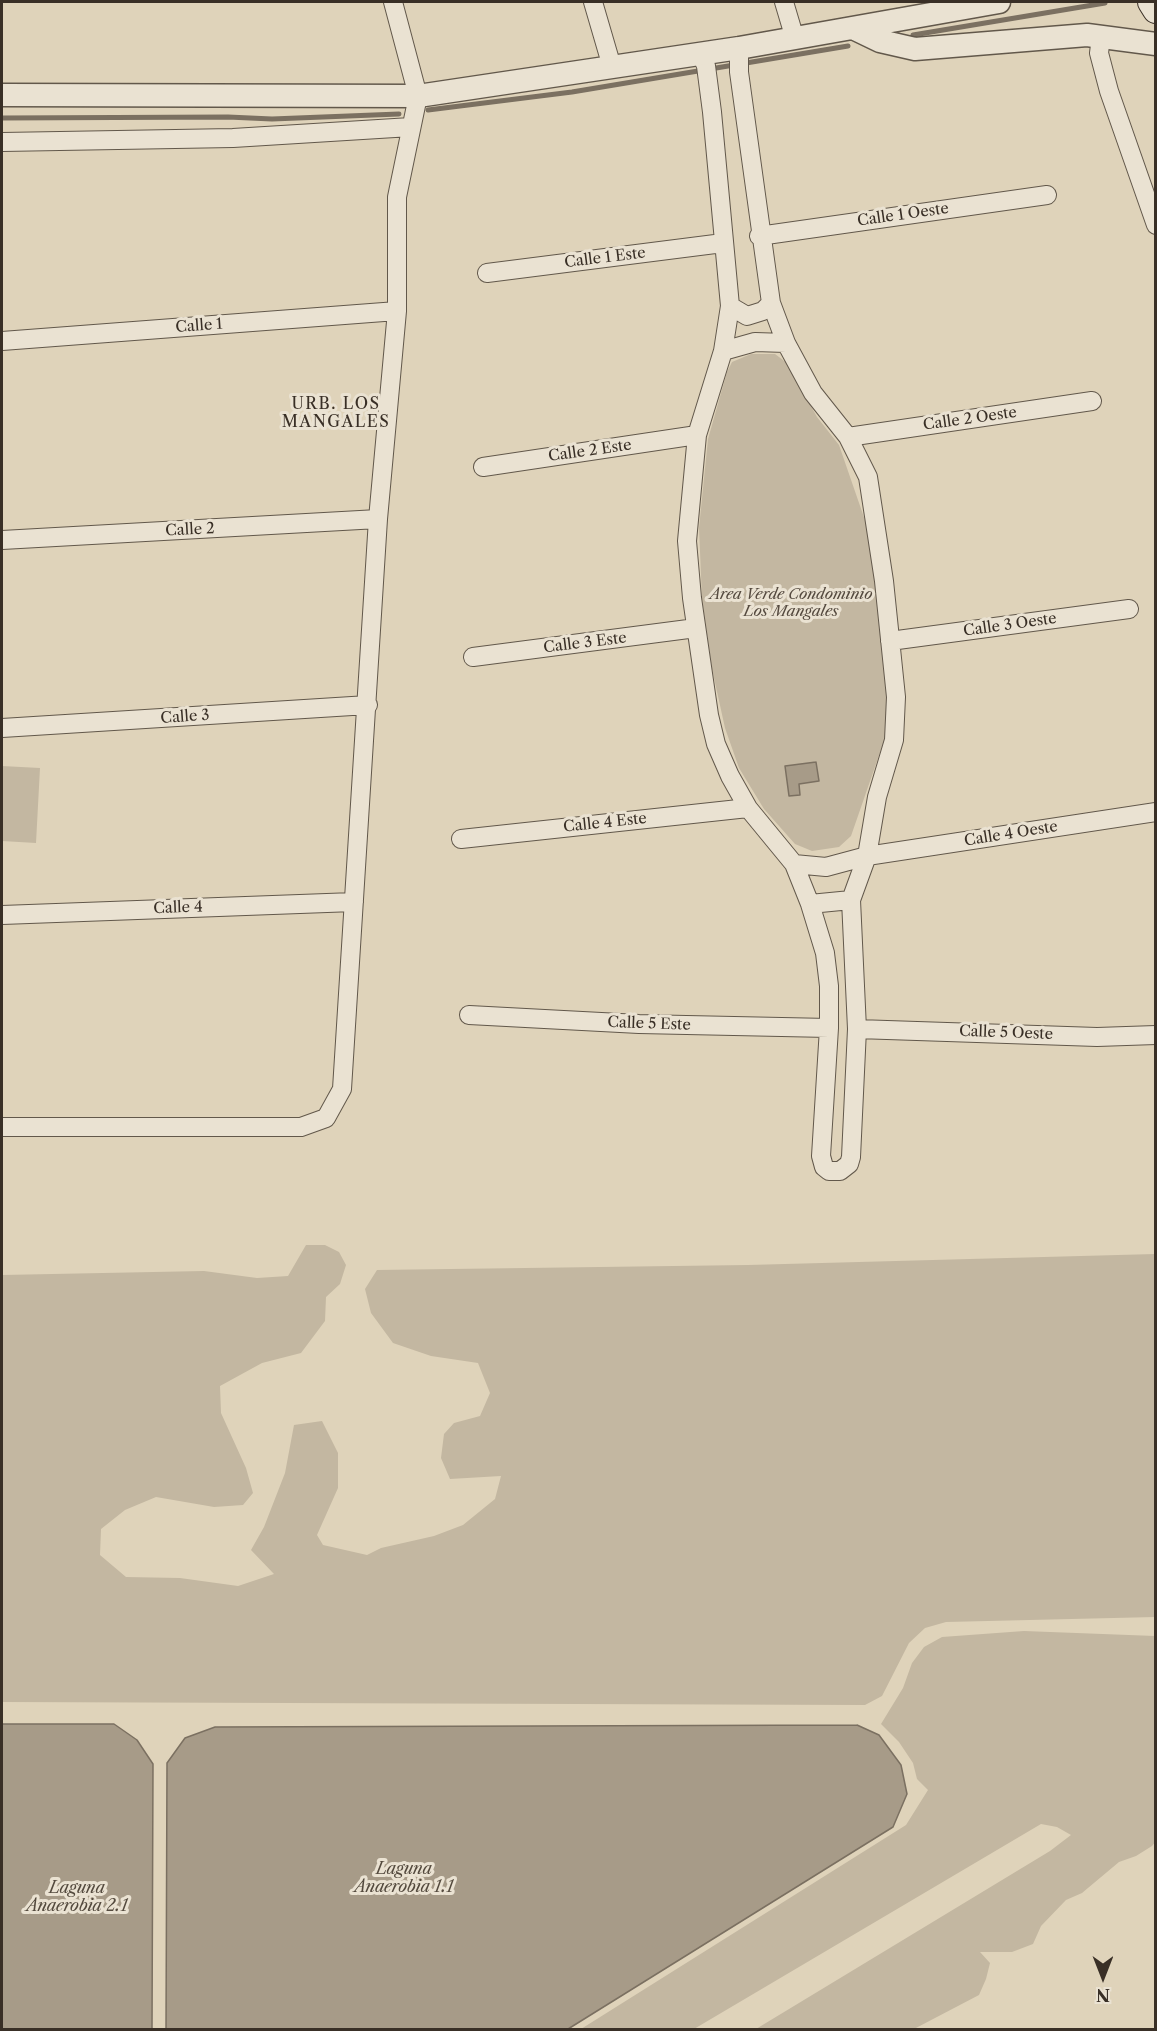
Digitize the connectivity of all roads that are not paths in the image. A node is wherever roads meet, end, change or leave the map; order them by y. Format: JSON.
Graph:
{"nodes":[{"id":1,"x":393,"y":2,"type":"edge"},
{"id":2,"x":593,"y":2,"type":"edge"},
{"id":3,"x":784,"y":2,"type":"edge"},
{"id":4,"x":990,"y":2,"type":"edge"},
{"id":5,"x":1152,"y":2,"type":"edge"},
{"id":6,"x":1155,"y":10,"type":"edge"},
{"id":7,"x":853,"y":28,"type":"junction"},
{"id":8,"x":1101,"y":37,"type":"junction"},
{"id":9,"x":795,"y":39,"type":"junction"},
{"id":10,"x":1155,"y":44,"type":"edge"},
{"id":11,"x":739,"y":60,"type":"junction"},
{"id":12,"x":705,"y":66,"type":"junction"},
{"id":13,"x":612,"y":67,"type":"junction"},
{"id":14,"x":2,"y":95,"type":"edge"},
{"id":15,"x":418,"y":96,"type":"junction"},
{"id":16,"x":411,"y":127,"type":"junction"},
{"id":17,"x":2,"y":142,"type":"edge"},
{"id":18,"x":1047,"y":195,"type":"dead end"},
{"id":19,"x":1155,"y":225,"type":"edge"},
{"id":20,"x":759,"y":236,"type":"junction"},
{"id":21,"x":723,"y":243,"type":"junction"},
{"id":22,"x":487,"y":273,"type":"dead end"},
{"id":23,"x":771,"y":303,"type":"junction"},
{"id":24,"x":730,"y":306,"type":"junction"},
{"id":25,"x":397,"y":311,"type":"junction"},
{"id":26,"x":2,"y":341,"type":"edge"},
{"id":27,"x":786,"y":343,"type":"junction"},
{"id":28,"x":723,"y":351,"type":"junction"},
{"id":29,"x":1092,"y":401,"type":"dead end"},
{"id":30,"x":698,"y":435,"type":"junction"},
{"id":31,"x":848,"y":437,"type":"junction"},
{"id":32,"x":483,"y":467,"type":"dead end"},
{"id":33,"x":378,"y":519,"type":"junction"},
{"id":34,"x":2,"y":540,"type":"edge"},
{"id":35,"x":1129,"y":609,"type":"dead end"},
{"id":36,"x":696,"y":628,"type":"junction"},
{"id":37,"x":890,"y":641,"type":"junction"},
{"id":38,"x":473,"y":657,"type":"dead end"},
{"id":39,"x":368,"y":705,"type":"junction"},
{"id":40,"x":2,"y":728,"type":"edge"},
{"id":41,"x":748,"y":808,"type":"junction"},
{"id":42,"x":1155,"y":812,"type":"edge"},
{"id":43,"x":461,"y":839,"type":"dead end"},
{"id":44,"x":867,"y":856,"type":"junction"},
{"id":45,"x":794,"y":864,"type":"junction"},
{"id":46,"x":851,"y":900,"type":"junction"},
{"id":47,"x":354,"y":902,"type":"junction"},
{"id":48,"x":810,"y":904,"type":"junction"},
{"id":49,"x":2,"y":915,"type":"edge"},
{"id":50,"x":469,"y":1015,"type":"dead end"},
{"id":51,"x":829,"y":1028,"type":"junction"},
{"id":52,"x":857,"y":1029,"type":"junction"},
{"id":53,"x":1155,"y":1035,"type":"edge"},
{"id":54,"x":2,"y":1127,"type":"edge"}],
"edges":[{"from":1,"to":15,"type":"street"},
{"from":2,"to":13,"type":"street"},
{"from":3,"to":9,"type":"street"},
{"from":4,"to":7,"type":"street"},
{"from":5,"to":6,"type":"main road"},
{"from":7,"to":8,"type":"street"},
{"from":7,"to":9,"type":"street"},
{"from":8,"to":10,"type":"street"},
{"from":8,"to":19,"type":"street"},
{"from":9,"to":11,"type":"street"},
{"from":11,"to":12,"type":"street"},
{"from":11,"to":20,"type":"street"},
{"from":12,"to":13,"type":"street"},
{"from":12,"to":21,"type":"street"},
{"from":13,"to":15,"type":"street"},
{"from":14,"to":15,"type":"street"},
{"from":15,"to":16,"type":"street"},
{"from":16,"to":17,"type":"street"},
{"from":16,"to":25,"type":"street"},
{"from":18,"to":20,"type":"street","name":"Calle 1 Oeste"},
{"from":20,"to":23,"type":"street"},
{"from":21,"to":22,"type":"street","name":"Calle 1 Este"},
{"from":21,"to":24,"type":"street"},
{"from":23,"to":24,"type":"street"},
{"from":23,"to":27,"type":"street"},
{"from":24,"to":28,"type":"street"},
{"from":25,"to":26,"type":"street","name":"Calle 1"},
{"from":25,"to":33,"type":"street"},
{"from":27,"to":28,"type":"street"},
{"from":27,"to":31,"type":"street"},
{"from":28,"to":30,"type":"street"},
{"from":29,"to":31,"type":"street","name":"Calle 2 Oeste"},
{"from":30,"to":32,"type":"street","name":"Calle 2 Este"},
{"from":30,"to":36,"type":"street"},
{"from":31,"to":37,"type":"street"},
{"from":33,"to":34,"type":"street","name":"Calle 2"},
{"from":33,"to":39,"type":"street"},
{"from":35,"to":37,"type":"street","name":"Calle 3 Oeste"},
{"from":36,"to":38,"type":"street","name":"Calle 3 Este"},
{"from":36,"to":41,"type":"street"},
{"from":37,"to":44,"type":"street"},
{"from":39,"to":40,"type":"street","name":"Calle 3"},
{"from":39,"to":47,"type":"street"},
{"from":41,"to":43,"type":"street","name":"Calle 4 Este"},
{"from":41,"to":45,"type":"street"},
{"from":42,"to":44,"type":"street","name":"Calle 4 Oeste"},
{"from":44,"to":45,"type":"street","name":"Calle 4 Oeste"},
{"from":44,"to":46,"type":"street"},
{"from":45,"to":48,"type":"street"},
{"from":46,"to":48,"type":"street"},
{"from":46,"to":52,"type":"street"},
{"from":47,"to":49,"type":"street","name":"Calle 4"},
{"from":47,"to":54,"type":"street"},
{"from":48,"to":51,"type":"street"},
{"from":50,"to":51,"type":"street","name":"Calle 5 Este"},
{"from":51,"to":52,"type":"street"},
{"from":52,"to":53,"type":"street","name":"Calle 5 Oeste"}]}
